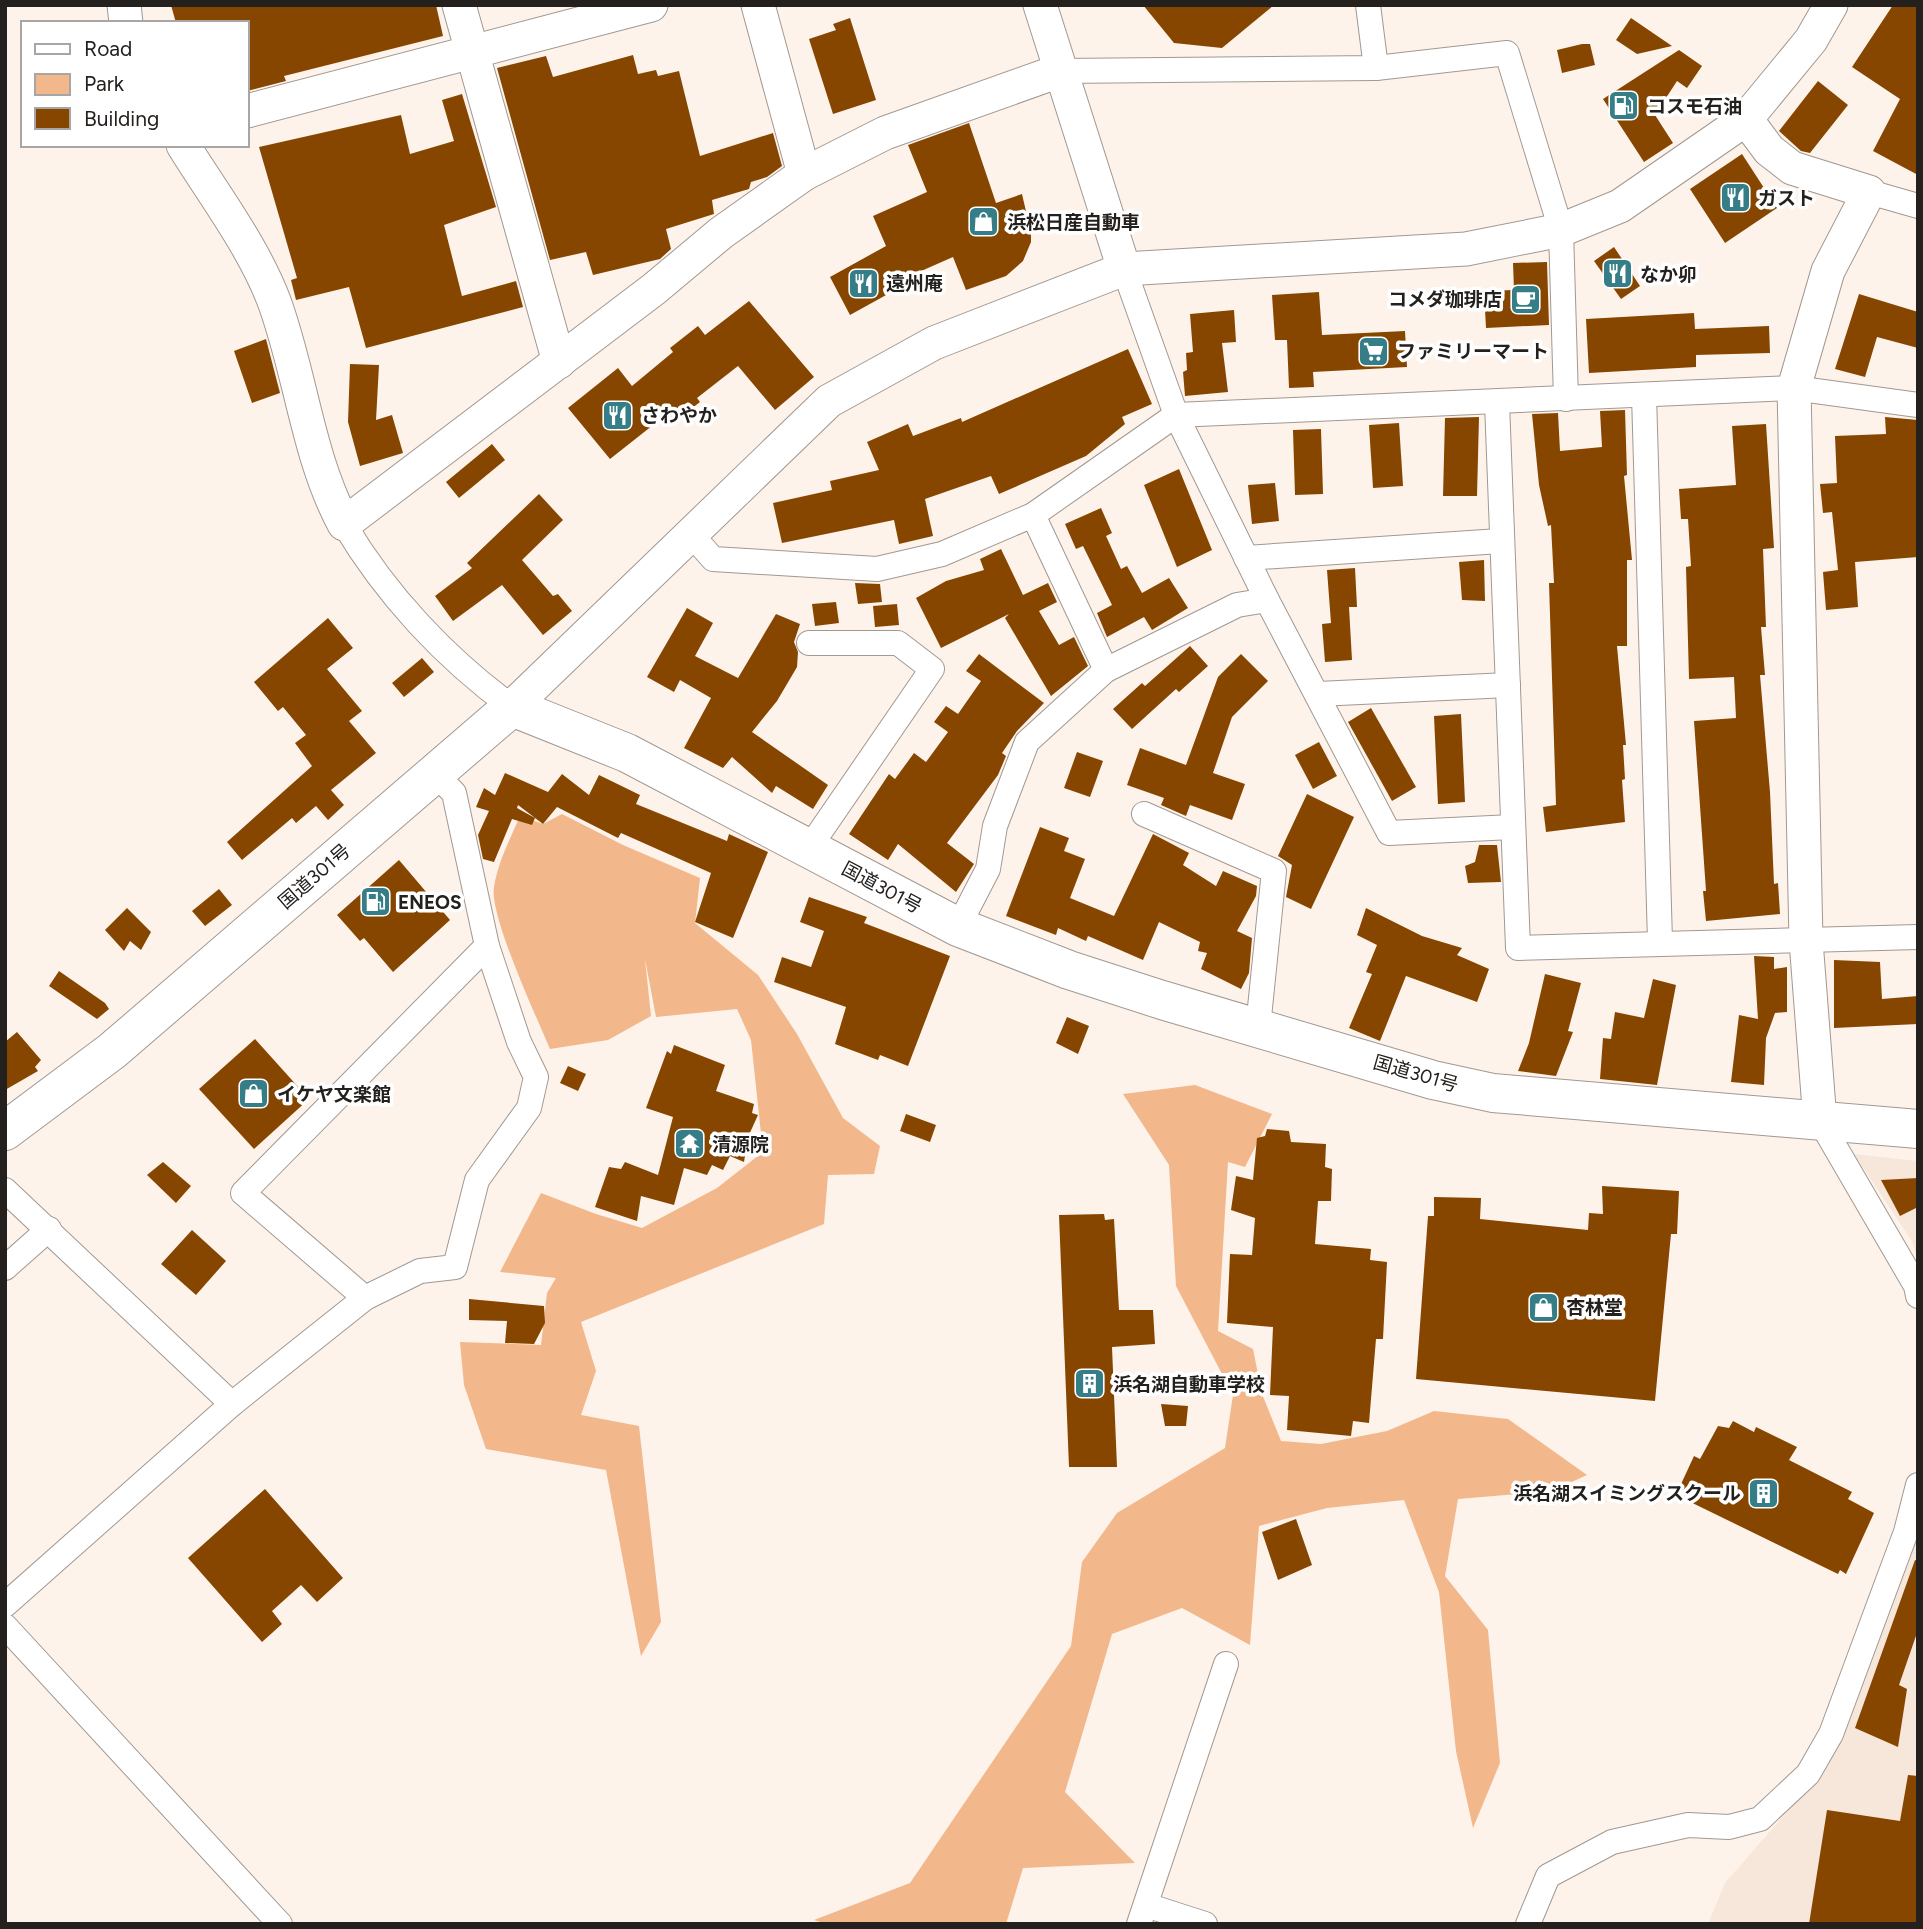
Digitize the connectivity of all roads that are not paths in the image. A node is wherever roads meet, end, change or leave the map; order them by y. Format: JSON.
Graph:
{"nodes":[{"id":1,"x":458,"y":5,"type":"edge"},
{"id":2,"x":651,"y":5,"type":"edge"},
{"id":3,"x":758,"y":5,"type":"edge"},
{"id":4,"x":1040,"y":5,"type":"edge"},
{"id":5,"x":1368,"y":5,"type":"edge"},
{"id":6,"x":1831,"y":5,"type":"edge"},
{"id":7,"x":471,"y":53,"type":"junction"},
{"id":8,"x":1376,"y":68,"type":"junction"},
{"id":9,"x":1059,"y":71,"type":"junction"},
{"id":10,"x":248,"y":111,"type":"edge"},
{"id":11,"x":1746,"y":119,"type":"junction"},
{"id":12,"x":184,"y":147,"type":"edge"},
{"id":13,"x":804,"y":174,"type":"junction"},
{"id":14,"x":1869,"y":192,"type":"junction"},
{"id":15,"x":1918,"y":206,"type":"edge"},
{"id":16,"x":1561,"y":230,"type":"junction"},
{"id":17,"x":1124,"y":269,"type":"junction"},
{"id":18,"x":559,"y":362,"type":"junction"},
{"id":19,"x":1794,"y":388,"type":"junction"},
{"id":20,"x":1644,"y":394,"type":"junction"},
{"id":21,"x":1566,"y":399,"type":"junction"},
{"id":22,"x":1497,"y":403,"type":"junction"},
{"id":23,"x":1918,"y":405,"type":"edge"},
{"id":24,"x":1176,"y":415,"type":"junction"},
{"id":25,"x":1032,"y":515,"type":"junction"},
{"id":26,"x":344,"y":524,"type":"junction"},
{"id":27,"x":690,"y":533,"type":"junction"},
{"id":28,"x":1500,"y":541,"type":"junction"},
{"id":29,"x":1246,"y":558,"type":"junction"},
{"id":30,"x":1267,"y":600,"type":"junction"},
{"id":31,"x":809,"y":643,"type":"dead end"},
{"id":32,"x":1106,"y":670,"type":"junction"},
{"id":33,"x":1508,"y":685,"type":"junction"},
{"id":34,"x":1318,"y":694,"type":"junction"},
{"id":35,"x":512,"y":707,"type":"junction"},
{"id":36,"x":434,"y":772,"type":"junction"},
{"id":37,"x":1144,"y":814,"type":"dead end"},
{"id":38,"x":1512,"y":827,"type":"junction"},
{"id":39,"x":809,"y":848,"type":"junction"},
{"id":40,"x":958,"y":927,"type":"junction"},
{"id":41,"x":1918,"y":937,"type":"edge"},
{"id":42,"x":1660,"y":941,"type":"junction"},
{"id":43,"x":1806,"y":941,"type":"junction"},
{"id":44,"x":487,"y":946,"type":"junction"},
{"id":45,"x":1258,"y":1027,"type":"junction"},
{"id":46,"x":1820,"y":1121,"type":"junction"},
{"id":47,"x":1918,"y":1129,"type":"edge"},
{"id":48,"x":5,"y":1131,"type":"edge"},
{"id":49,"x":5,"y":1190,"type":"edge"},
{"id":50,"x":49,"y":1229,"type":"junction"},
{"id":51,"x":5,"y":1268,"type":"edge"},
{"id":52,"x":1918,"y":1296,"type":"edge"},
{"id":53,"x":365,"y":1298,"type":"junction"},
{"id":54,"x":232,"y":1404,"type":"junction"},
{"id":55,"x":1918,"y":1485,"type":"edge"},
{"id":56,"x":5,"y":1605,"type":"edge"},
{"id":57,"x":5,"y":1626,"type":"edge"},
{"id":58,"x":1226,"y":1664,"type":"dead end"},
{"id":59,"x":1143,"y":1914,"type":"edge"},
{"id":60,"x":280,"y":1924,"type":"edge"},
{"id":61,"x":1205,"y":1924,"type":"edge"},
{"id":62,"x":1528,"y":1924,"type":"edge"}],
"edges":[{"from":1,"to":7,"type":"street"},
{"from":2,"to":7,"type":"street"},
{"from":3,"to":13,"type":"street"},
{"from":4,"to":9,"type":"street"},
{"from":5,"to":8,"type":"street"},
{"from":6,"to":11,"type":"street"},
{"from":7,"to":10,"type":"street"},
{"from":7,"to":18,"type":"street"},
{"from":8,"to":9,"type":"street"},
{"from":8,"to":16,"type":"street"},
{"from":9,"to":13,"type":"street"},
{"from":9,"to":17,"type":"street"},
{"from":11,"to":14,"type":"street"},
{"from":11,"to":16,"type":"street"},
{"from":12,"to":26,"type":"street"},
{"from":13,"to":18,"type":"street"},
{"from":14,"to":15,"type":"street"},
{"from":14,"to":19,"type":"street"},
{"from":16,"to":17,"type":"street"},
{"from":16,"to":21,"type":"street"},
{"from":17,"to":24,"type":"street"},
{"from":17,"to":27,"type":"street"},
{"from":18,"to":26,"type":"street"},
{"from":19,"to":20,"type":"street"},
{"from":19,"to":23,"type":"street"},
{"from":19,"to":43,"type":"street"},
{"from":20,"to":21,"type":"street"},
{"from":20,"to":42,"type":"street"},
{"from":21,"to":22,"type":"street"},
{"from":22,"to":24,"type":"street"},
{"from":22,"to":28,"type":"street"},
{"from":24,"to":25,"type":"street"},
{"from":24,"to":29,"type":"street"},
{"from":25,"to":27,"type":"street"},
{"from":25,"to":32,"type":"street"},
{"from":26,"to":35,"type":"street"},
{"from":27,"to":35,"type":"street"},
{"from":28,"to":29,"type":"street"},
{"from":28,"to":33,"type":"street"},
{"from":29,"to":30,"type":"street"},
{"from":30,"to":32,"type":"street"},
{"from":30,"to":34,"type":"street"},
{"from":31,"to":39,"type":"street"},
{"from":32,"to":40,"type":"street"},
{"from":33,"to":34,"type":"street"},
{"from":33,"to":38,"type":"street"},
{"from":34,"to":38,"type":"street"},
{"from":35,"to":36,"type":"highway","name":"国道301号"},
{"from":35,"to":39,"type":"highway","name":"国道301号"},
{"from":36,"to":44,"type":"street"},
{"from":36,"to":48,"type":"highway","name":"国道301号"},
{"from":37,"to":45,"type":"street"},
{"from":38,"to":42,"type":"street"},
{"from":39,"to":40,"type":"highway","name":"国道301号"},
{"from":40,"to":45,"type":"highway","name":"国道301号"},
{"from":41,"to":43,"type":"street"},
{"from":42,"to":43,"type":"street"},
{"from":43,"to":46,"type":"street"},
{"from":44,"to":53,"type":"street"},
{"from":44,"to":53,"type":"street"},
{"from":45,"to":46,"type":"highway","name":"国道301号"},
{"from":46,"to":47,"type":"highway","name":"国道301号"},
{"from":46,"to":52,"type":"street"},
{"from":49,"to":50,"type":"street"},
{"from":50,"to":51,"type":"street"},
{"from":50,"to":54,"type":"street"},
{"from":53,"to":54,"type":"street"},
{"from":54,"to":56,"type":"street"},
{"from":55,"to":62,"type":"street"},
{"from":57,"to":60,"type":"street"},
{"from":58,"to":59,"type":"street"},
{"from":59,"to":61,"type":"street"}]}
